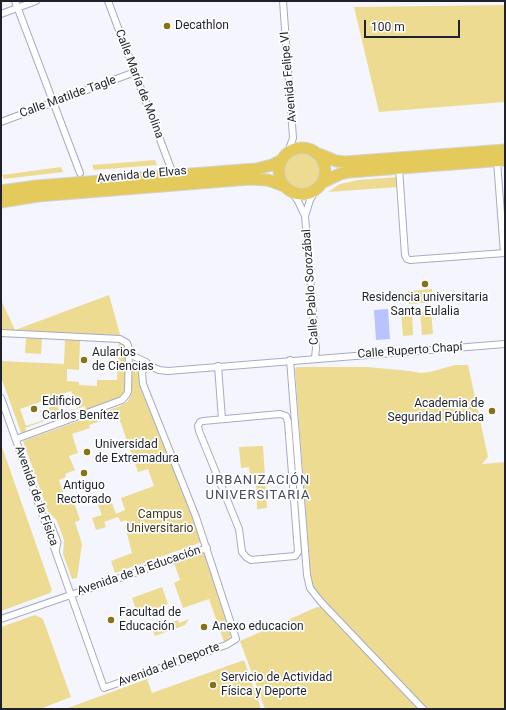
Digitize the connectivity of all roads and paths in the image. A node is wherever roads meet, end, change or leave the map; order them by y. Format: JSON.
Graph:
{"nodes":[{"id":1,"x":16,"y":1,"type":"edge"},
{"id":2,"x":36,"y":1,"type":"edge"},
{"id":3,"x":108,"y":1,"type":"edge"},
{"id":4,"x":283,"y":1,"type":"edge"},
{"id":5,"x":18,"y":8,"type":"junction"},
{"id":6,"x":1,"y":14,"type":"edge"},
{"id":7,"x":135,"y":72,"type":"junction"},
{"id":8,"x":53,"y":102,"type":"junction"},
{"id":9,"x":1,"y":122,"type":"edge"},
{"id":10,"x":505,"y":150,"type":"edge"},
{"id":11,"x":319,"y":154,"type":"junction"},
{"id":12,"x":285,"y":156,"type":"junction"},
{"id":13,"x":501,"y":160,"type":"edge"},
{"id":14,"x":399,"y":168,"type":"junction"},
{"id":15,"x":80,"y":173,"type":"dead end"},
{"id":16,"x":179,"y":175,"type":"junction"},
{"id":17,"x":319,"y":186,"type":"junction"},
{"id":18,"x":288,"y":188,"type":"junction"},
{"id":19,"x":1,"y":191,"type":"edge"},
{"id":20,"x":1,"y":202,"type":"edge"},
{"id":21,"x":305,"y":216,"type":"junction"},
{"id":22,"x":504,"y":253,"type":"edge"},
{"id":23,"x":1,"y":333,"type":"edge"},
{"id":24,"x":505,"y":344,"type":"edge"},
{"id":25,"x":129,"y":354,"type":"junction"},
{"id":26,"x":315,"y":358,"type":"junction"},
{"id":27,"x":290,"y":360,"type":"junction"},
{"id":28,"x":150,"y":366,"type":"junction"},
{"id":29,"x":218,"y":366,"type":"junction"},
{"id":30,"x":1,"y":398,"type":"edge"},
{"id":31,"x":222,"y":419,"type":"junction"},
{"id":32,"x":16,"y":439,"type":"junction"},
{"id":33,"x":207,"y":548,"type":"junction"},
{"id":34,"x":71,"y":595,"type":"junction"},
{"id":35,"x":1,"y":619,"type":"edge"},
{"id":36,"x":422,"y":709,"type":"edge"}],
"edges":[{"from":1,"to":5,"type":"street"},
{"from":2,"to":5,"type":"street"},
{"from":3,"to":7,"type":"street","name":"Calle María de Molina"},
{"from":4,"to":12,"type":"street","name":"Avenida Felipe VI"},
{"from":5,"to":6,"type":"street"},
{"from":5,"to":8,"type":"street"},
{"from":7,"to":8,"type":"street","name":"Calle Matilde Tagle"},
{"from":7,"to":16,"type":"street","name":"Calle María de Molina"},
{"from":8,"to":9,"type":"street","name":"Calle Matilde Tagle"},
{"from":8,"to":15,"type":"street"},
{"from":10,"to":11,"type":"highway"},
{"from":11,"to":12,"type":"highway"},
{"from":11,"to":17,"type":"highway"},
{"from":12,"to":16,"type":"highway","name":"Avenida de Elvas"},
{"from":12,"to":18,"type":"highway"},
{"from":13,"to":14,"type":"highway"},
{"from":13,"to":22,"type":"street"},
{"from":14,"to":17,"type":"highway"},
{"from":14,"to":22,"type":"street"},
{"from":16,"to":19,"type":"highway","name":"Avenida de Elvas"},
{"from":17,"to":18,"type":"highway"},
{"from":17,"to":21,"type":"street","name":"Calle Pablo Sorozábal"},
{"from":18,"to":20,"type":"highway","name":"Avenida de Elvas"},
{"from":18,"to":21,"type":"street","name":"Calle Pablo Sorozábal"},
{"from":21,"to":26,"type":"street","name":"Calle Pablo Sorozábal"},
{"from":23,"to":25,"type":"street"},
{"from":24,"to":26,"type":"street","name":"Calle Ruperto Chapí"},
{"from":25,"to":28,"type":"street"},
{"from":25,"to":32,"type":"street"},
{"from":26,"to":27,"type":"street"},
{"from":27,"to":29,"type":"street"},
{"from":27,"to":36,"type":"street"},
{"from":28,"to":29,"type":"street"},
{"from":28,"to":33,"type":"street"},
{"from":29,"to":31,"type":"street"},
{"from":30,"to":32,"type":"street","name":"Avenida de la Física"},
{"from":31,"to":31,"type":"street"},
{"from":32,"to":34,"type":"street","name":"Avenida de la Física"},
{"from":33,"to":34,"type":"street","name":"Avenida de la Educación"},
{"from":33,"to":34,"type":"street","name":"Avenida del Deporte"},
{"from":34,"to":35,"type":"street","name":"Avenida de la Educación"}]}
